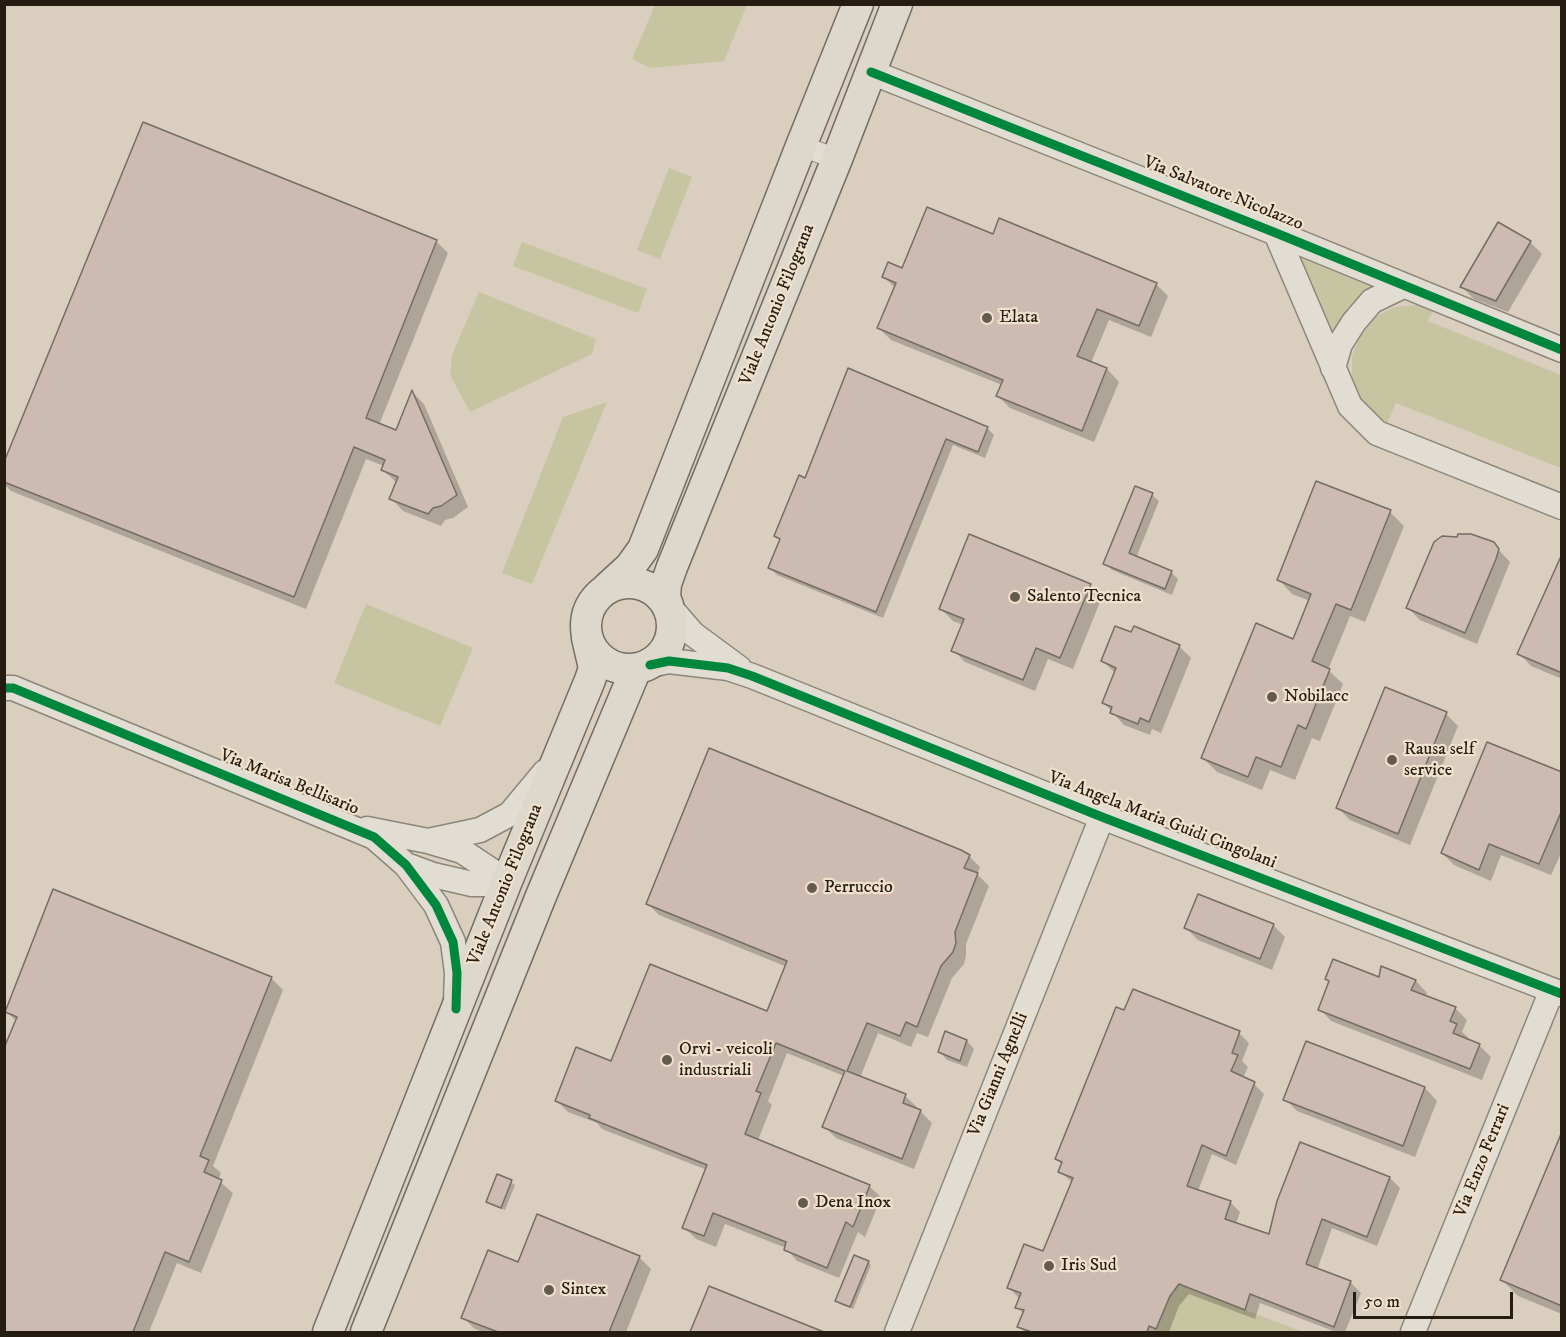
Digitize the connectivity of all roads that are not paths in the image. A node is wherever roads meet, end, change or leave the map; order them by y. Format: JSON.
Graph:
{"nodes":[{"id":1,"x":858,"y":4,"type":"edge"},
{"id":2,"x":897,"y":4,"type":"edge"},
{"id":3,"x":871,"y":72,"type":"junction"},
{"id":4,"x":801,"y":146,"type":"junction"},
{"id":5,"x":837,"y":159,"type":"junction"},
{"id":6,"x":1276,"y":233,"type":"junction"},
{"id":7,"x":1403,"y":286,"type":"junction"},
{"id":8,"x":1562,"y":350,"type":"edge"},
{"id":9,"x":1333,"y":368,"type":"junction"},
{"id":10,"x":1562,"y":507,"type":"edge"},
{"id":11,"x":606,"y":589,"type":"junction"},
{"id":12,"x":668,"y":605,"type":"junction"},
{"id":13,"x":587,"y":638,"type":"junction"},
{"id":14,"x":643,"y":667,"type":"junction"},
{"id":15,"x":752,"y":676,"type":"junction"},
{"id":16,"x":4,"y":688,"type":"edge"},
{"id":17,"x":561,"y":751,"type":"junction"},
{"id":18,"x":1102,"y":817,"type":"junction"},
{"id":19,"x":352,"y":827,"type":"junction"},
{"id":20,"x":428,"y":841,"type":"junction"},
{"id":21,"x":406,"y":865,"type":"junction"},
{"id":22,"x":507,"y":881,"type":"junction"},
{"id":23,"x":541,"y":896,"type":"junction"},
{"id":24,"x":1557,"y":992,"type":"edge"},
{"id":25,"x":456,"y":1009,"type":"junction"},
{"id":26,"x":328,"y":1332,"type":"edge"},
{"id":27,"x":366,"y":1332,"type":"edge"},
{"id":28,"x":897,"y":1332,"type":"edge"},
{"id":29,"x":1413,"y":1332,"type":"edge"}],
"edges":[{"from":1,"to":4,"type":"main road","name":"Viale Antonio Filograna"},
{"from":2,"to":3,"type":"main road","name":"Viale Antonio Filograna"},
{"from":3,"to":5,"type":"main road","name":"Viale Antonio Filograna"},
{"from":3,"to":6,"type":"street","name":"Via Salvatore Nicolazzo"},
{"from":4,"to":5,"type":"street"},
{"from":4,"to":11,"type":"main road","name":"Viale Antonio Filograna"},
{"from":5,"to":12,"type":"main road","name":"Viale Antonio Filograna"},
{"from":6,"to":7,"type":"street","name":"Via Salvatore Nicolazzo"},
{"from":6,"to":9,"type":"street","name":"Via Salvatore Nicolazzo"},
{"from":7,"to":8,"type":"street","name":"Via Salvatore Nicolazzo"},
{"from":7,"to":9,"type":"street"},
{"from":9,"to":10,"type":"street","name":"Via Salvatore Nicolazzo"},
{"from":11,"to":12,"type":"main road"},
{"from":11,"to":13,"type":"main road"},
{"from":12,"to":14,"type":"main road"},
{"from":12,"to":15,"type":"street"},
{"from":13,"to":14,"type":"main road"},
{"from":13,"to":17,"type":"main road","name":"Viale Antonio Filograna"},
{"from":14,"to":15,"type":"street"},
{"from":14,"to":23,"type":"main road","name":"Viale Antonio Filograna"},
{"from":15,"to":18,"type":"street","name":"Via Angela Maria Guidi Cingolani"},
{"from":16,"to":19,"type":"street","name":"Via Marisa Bellisario"},
{"from":17,"to":20,"type":"street","name":"Via Marisa Bellisario"},
{"from":17,"to":22,"type":"main road","name":"Viale Antonio Filograna"},
{"from":18,"to":24,"type":"street","name":"Via Angela Maria Guidi Cingolani"},
{"from":18,"to":28,"type":"street","name":"Via Gianni Agnelli"},
{"from":19,"to":20,"type":"street","name":"Via Marisa Bellisario"},
{"from":19,"to":21,"type":"street","name":"Via Marisa Bellisario"},
{"from":20,"to":22,"type":"street","name":"Via Marisa Bellisario"},
{"from":21,"to":22,"type":"street","name":"Via Marisa Bellisario"},
{"from":21,"to":25,"type":"street","name":"Via Marisa Bellisario"},
{"from":22,"to":23,"type":"main road"},
{"from":22,"to":25,"type":"main road","name":"Viale Antonio Filograna"},
{"from":23,"to":27,"type":"main road","name":"Viale Antonio Filograna"},
{"from":24,"to":29,"type":"street","name":"Via Enzo Ferrari"},
{"from":25,"to":26,"type":"main road","name":"Viale Antonio Filograna"}]}
